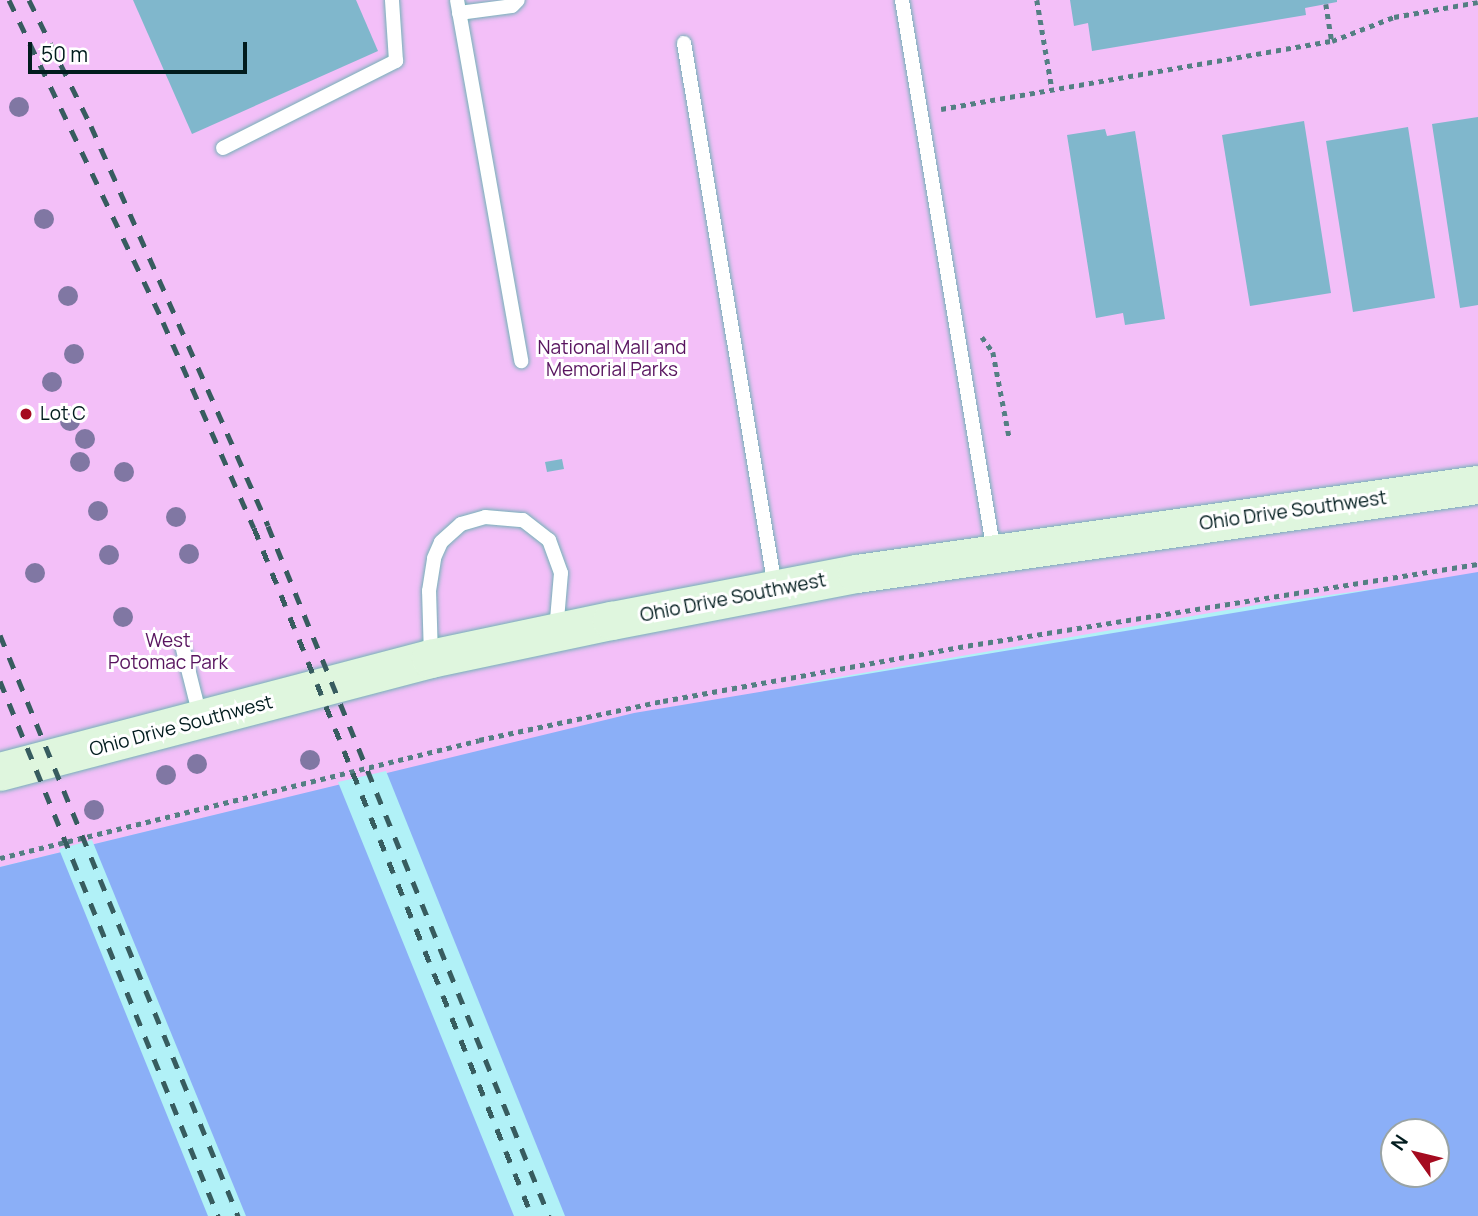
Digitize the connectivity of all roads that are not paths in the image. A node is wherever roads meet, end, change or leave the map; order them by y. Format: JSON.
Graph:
{"nodes":[{"id":1,"x":392,"y":0,"type":"edge"},
{"id":2,"x":517,"y":0,"type":"edge"},
{"id":3,"x":902,"y":0,"type":"edge"},
{"id":4,"x":458,"y":6,"type":"edge"},
{"id":5,"x":684,"y":43,"type":"dead end"},
{"id":6,"x":223,"y":148,"type":"dead end"},
{"id":7,"x":521,"y":361,"type":"dead end"},
{"id":8,"x":1478,"y":485,"type":"edge"},
{"id":9,"x":994,"y":553,"type":"junction"},
{"id":10,"x":775,"y":590,"type":"junction"},
{"id":11,"x":556,"y":633,"type":"junction"},
{"id":12,"x":183,"y":649,"type":"dead end"},
{"id":13,"x":431,"y":659,"type":"junction"},
{"id":14,"x":201,"y":721,"type":"junction"},
{"id":15,"x":0,"y":772,"type":"edge"}],
"edges":[{"from":1,"to":6,"type":"lane"},
{"from":2,"to":4,"type":"lane"},
{"from":3,"to":9,"type":"lane"},
{"from":4,"to":7,"type":"lane"},
{"from":5,"to":10,"type":"lane"},
{"from":8,"to":9,"type":"street","name":"Ohio Drive Southwest"},
{"from":9,"to":10,"type":"street","name":"Ohio Drive Southwest"},
{"from":10,"to":11,"type":"street","name":"Ohio Drive Southwest"},
{"from":11,"to":13,"type":"street","name":"Ohio Drive Southwest"},
{"from":11,"to":13,"type":"lane"},
{"from":12,"to":14,"type":"lane"},
{"from":13,"to":14,"type":"street","name":"Ohio Drive Southwest"},
{"from":14,"to":15,"type":"street","name":"Ohio Drive Southwest"}]}
